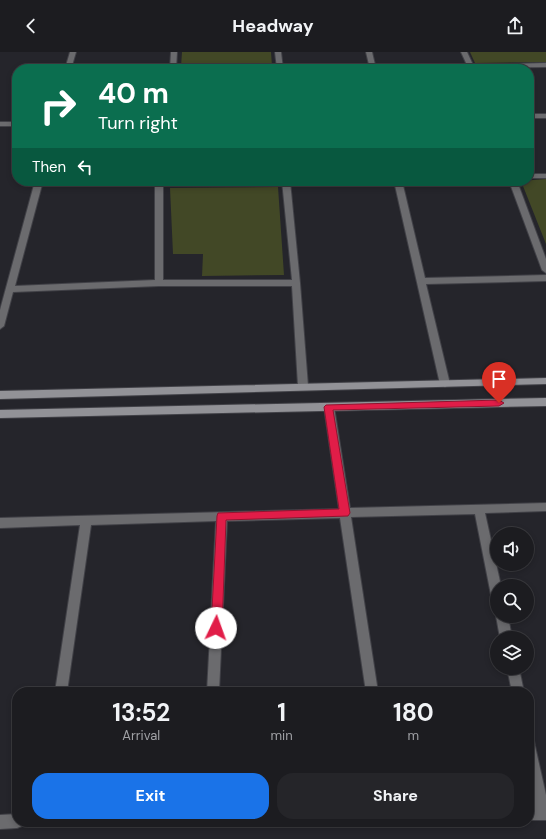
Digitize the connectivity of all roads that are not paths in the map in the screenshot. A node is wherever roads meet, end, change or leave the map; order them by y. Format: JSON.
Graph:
{"nodes":[{"id":1,"x":73,"y":52,"type":"edge"},
{"id":2,"x":174,"y":52,"type":"edge"},
{"id":3,"x":278,"y":52,"type":"edge"},
{"id":4,"x":369,"y":52,"type":"edge"},
{"id":5,"x":464,"y":52,"type":"edge"},
{"id":6,"x":69,"y":64,"type":"edge"},
{"id":7,"x":173,"y":64,"type":"edge"},
{"id":8,"x":279,"y":64,"type":"edge"},
{"id":9,"x":371,"y":64,"type":"edge"},
{"id":10,"x":470,"y":64,"type":"edge"},
{"id":11,"x":534,"y":65,"type":"edge"},
{"id":12,"x":546,"y":65,"type":"edge"},
{"id":13,"x":534,"y":116,"type":"edge"},
{"id":14,"x":546,"y":116,"type":"edge"},
{"id":15,"x":0,"y":124,"type":"edge"},
{"id":16,"x":12,"y":124,"type":"edge"},
{"id":17,"x":534,"y":176,"type":"edge"},
{"id":18,"x":546,"y":176,"type":"edge"},
{"id":19,"x":38,"y":186,"type":"edge"},
{"id":20,"x":159,"y":186,"type":"edge"},
{"id":21,"x":286,"y":186,"type":"edge"},
{"id":22,"x":399,"y":186,"type":"edge"},
{"id":23,"x":515,"y":186,"type":"edge"},
{"id":24,"x":546,"y":270,"type":"edge"},
{"id":25,"x":546,"y":278,"type":"edge"},
{"id":26,"x":422,"y":281,"type":"junction"},
{"id":27,"x":159,"y":283,"type":"junction"},
{"id":28,"x":296,"y":283,"type":"junction"},
{"id":29,"x":10,"y":289,"type":"junction"},
{"id":30,"x":0,"y":326,"type":"edge"},
{"id":31,"x":546,"y":381,"type":"edge"},
{"id":32,"x":445,"y":384,"type":"junction"},
{"id":33,"x":303,"y":386,"type":"junction"},
{"id":34,"x":0,"y":395,"type":"edge"},
{"id":35,"x":546,"y":402,"type":"edge"},
{"id":36,"x":329,"y":407,"type":"junction"},
{"id":37,"x":0,"y":414,"type":"edge"},
{"id":38,"x":546,"y":507,"type":"edge"},
{"id":39,"x":479,"y":509,"type":"junction"},
{"id":40,"x":345,"y":513,"type":"junction"},
{"id":41,"x":222,"y":516,"type":"junction"},
{"id":42,"x":86,"y":520,"type":"junction"},
{"id":43,"x":0,"y":522,"type":"edge"},
{"id":44,"x":494,"y":579,"type":"edge"},
{"id":45,"x":514,"y":675,"type":"edge"},
{"id":46,"x":62,"y":687,"type":"edge"},
{"id":47,"x":213,"y":687,"type":"edge"},
{"id":48,"x":371,"y":687,"type":"edge"},
{"id":49,"x":517,"y":687,"type":"edge"},
{"id":50,"x":534,"y":767,"type":"edge"},
{"id":51,"x":545,"y":813,"type":"edge"},
{"id":52,"x":534,"y":814,"type":"edge"},
{"id":53,"x":12,"y":821,"type":"edge"},
{"id":54,"x":0,"y":822,"type":"edge"}],
"edges":[{"from":1,"to":6,"type":"street"},
{"from":2,"to":7,"type":"street"},
{"from":3,"to":8,"type":"street"},
{"from":4,"to":9,"type":"street"},
{"from":5,"to":10,"type":"street"},
{"from":11,"to":12,"type":"street"},
{"from":13,"to":14,"type":"street"},
{"from":15,"to":16,"type":"street"},
{"from":17,"to":18,"type":"street"},
{"from":19,"to":29,"type":"street"},
{"from":20,"to":27,"type":"street"},
{"from":21,"to":28,"type":"street"},
{"from":22,"to":26,"type":"street"},
{"from":23,"to":24,"type":"street"},
{"from":25,"to":26,"type":"street"},
{"from":26,"to":32,"type":"street"},
{"from":27,"to":28,"type":"street"},
{"from":27,"to":29,"type":"street"},
{"from":28,"to":33,"type":"street"},
{"from":29,"to":30,"type":"street"},
{"from":31,"to":32,"type":"street"},
{"from":32,"to":33,"type":"street"},
{"from":33,"to":34,"type":"street"},
{"from":35,"to":36,"type":"street"},
{"from":36,"to":37,"type":"street"},
{"from":36,"to":40,"type":"street"},
{"from":38,"to":39,"type":"street"},
{"from":39,"to":40,"type":"street"},
{"from":39,"to":44,"type":"street"},
{"from":40,"to":41,"type":"street"},
{"from":40,"to":48,"type":"street"},
{"from":41,"to":42,"type":"street"},
{"from":41,"to":47,"type":"street"},
{"from":42,"to":43,"type":"street"},
{"from":42,"to":46,"type":"street"},
{"from":45,"to":49,"type":"street"},
{"from":50,"to":51,"type":"street"},
{"from":51,"to":52,"type":"street"},
{"from":53,"to":54,"type":"street"}]}
